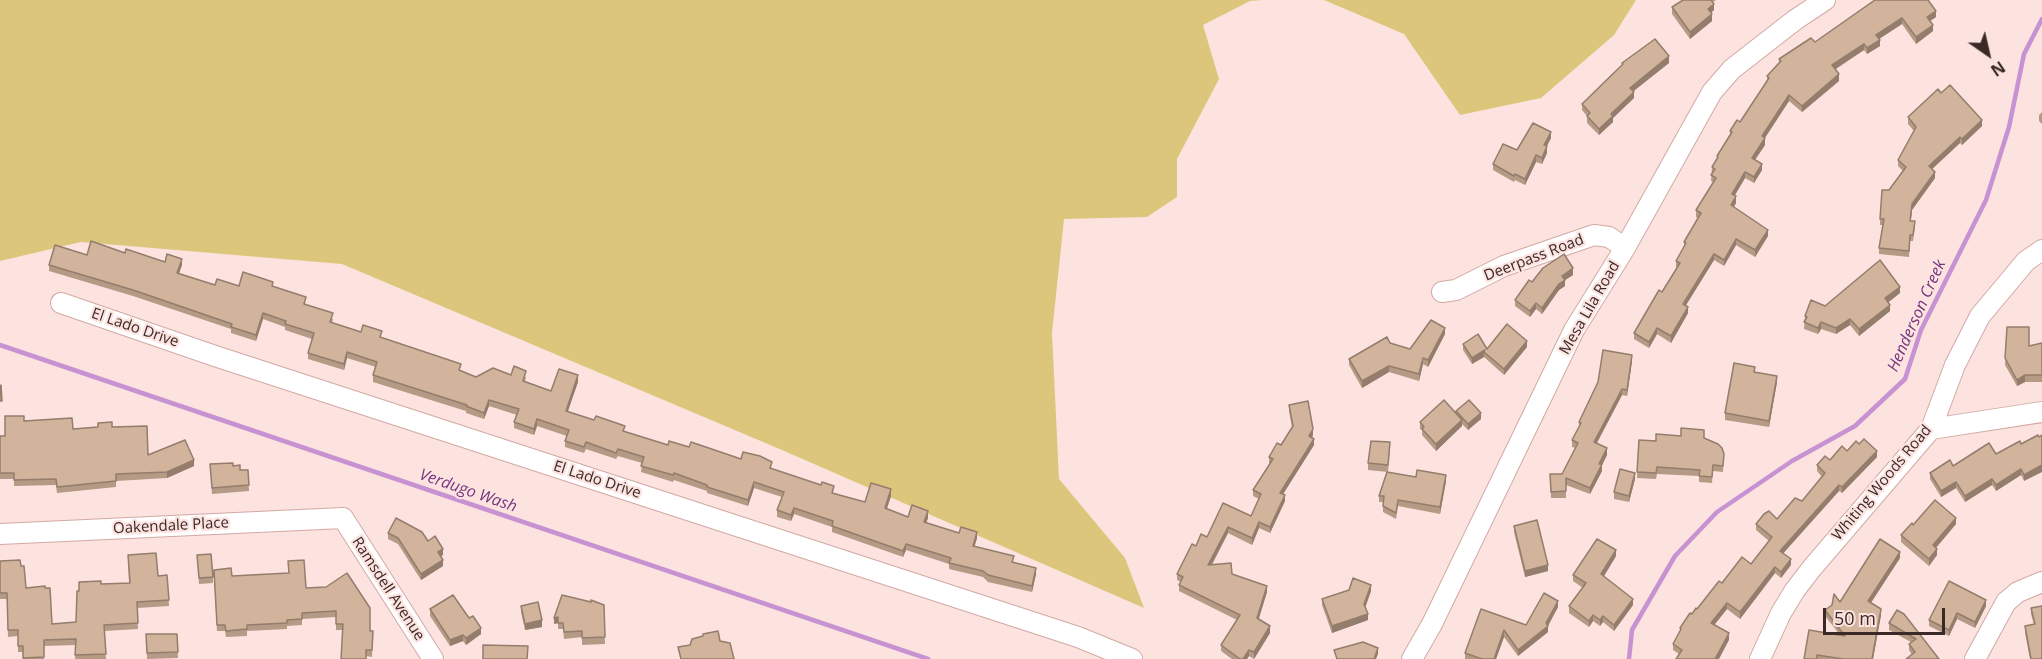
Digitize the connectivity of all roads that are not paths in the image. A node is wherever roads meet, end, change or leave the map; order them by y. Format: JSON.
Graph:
{"nodes":[{"id":1,"x":1825,"y":0,"type":"edge"},
{"id":2,"x":1625,"y":248,"type":"junction"},
{"id":3,"x":2042,"y":250,"type":"edge"},
{"id":4,"x":1442,"y":292,"type":"dead end"},
{"id":5,"x":61,"y":303,"type":"dead end"},
{"id":6,"x":2042,"y":412,"type":"edge"},
{"id":7,"x":1931,"y":429,"type":"junction"},
{"id":8,"x":343,"y":518,"type":"joint"},
{"id":9,"x":0,"y":534,"type":"edge"},
{"id":10,"x":2042,"y":582,"type":"edge"},
{"id":11,"x":433,"y":659,"type":"edge"},
{"id":12,"x":1132,"y":659,"type":"edge"},
{"id":13,"x":1412,"y":659,"type":"edge"},
{"id":14,"x":1760,"y":659,"type":"edge"},
{"id":15,"x":1975,"y":659,"type":"edge"}],
"edges":[{"from":1,"to":2,"type":"street","name":"Mesa Lila Road"},
{"from":2,"to":4,"type":"street","name":"Deerpass Road"},
{"from":2,"to":13,"type":"street","name":"Mesa Lila Road"},
{"from":3,"to":7,"type":"street","name":"Whiting Woods Road"},
{"from":5,"to":12,"type":"street","name":"El Lado Drive"},
{"from":6,"to":7,"type":"street"},
{"from":7,"to":14,"type":"street","name":"Whiting Woods Road"},
{"from":8,"to":9,"type":"street","name":"Oakendale Place"},
{"from":8,"to":11,"type":"street","name":"Ramsdell Avenue"},
{"from":10,"to":15,"type":"street"}]}
